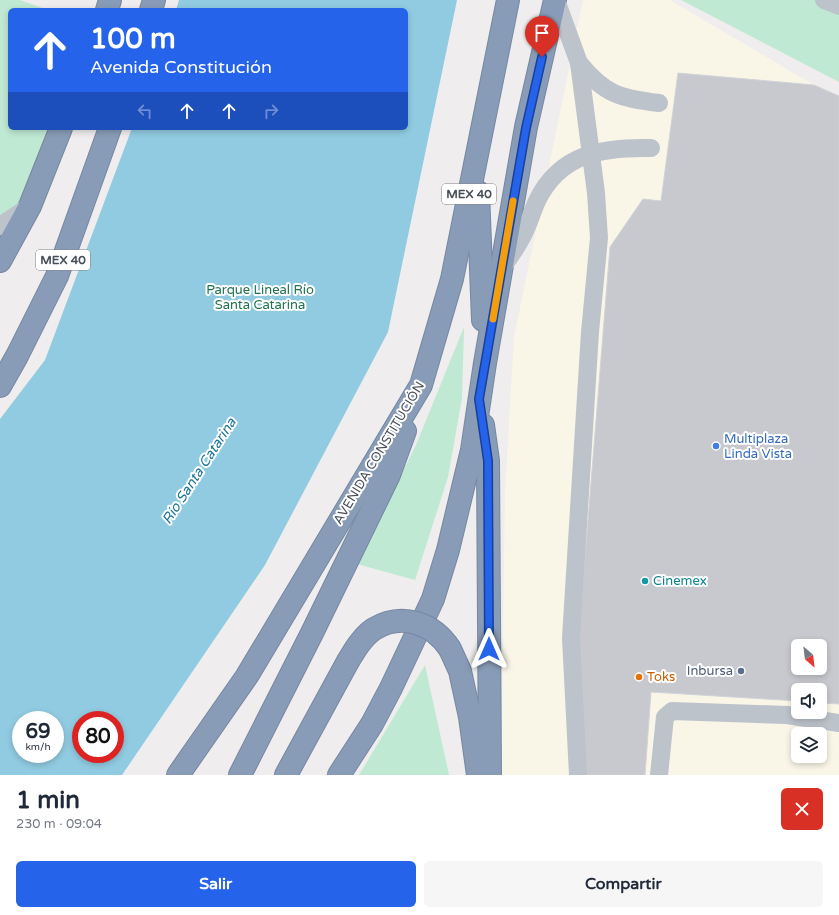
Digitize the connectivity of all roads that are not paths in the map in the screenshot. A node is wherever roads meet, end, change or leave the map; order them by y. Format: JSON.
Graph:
{"nodes":[{"id":1,"x":508,"y":0,"type":"edge"},
{"id":2,"x":556,"y":0,"type":"edge"},
{"id":3,"x":824,"y":0,"type":"edge"},
{"id":4,"x":839,"y":6,"type":"edge"},
{"id":5,"x":579,"y":63,"type":"junction"},
{"id":6,"x":659,"y":103,"type":"dead end"},
{"id":7,"x":60,"y":130,"type":"edge"},
{"id":8,"x":109,"y":130,"type":"edge"},
{"id":9,"x":651,"y":148,"type":"dead end"},
{"id":10,"x":590,"y":153,"type":"junction"},
{"id":11,"x":477,"y":157,"type":"junction"},
{"id":12,"x":4,"y":240,"type":"edge"},
{"id":13,"x":0,"y":261,"type":"edge"},
{"id":14,"x":501,"y":269,"type":"junction"},
{"id":15,"x":485,"y":363,"type":"junction"},
{"id":16,"x":421,"y":385,"type":"junction"},
{"id":17,"x":0,"y":386,"type":"edge"},
{"id":18,"x":479,"y":399,"type":"junction"},
{"id":19,"x":839,"y":723,"type":"edge"},
{"id":20,"x":178,"y":775,"type":"edge"},
{"id":21,"x":240,"y":775,"type":"edge"},
{"id":22,"x":286,"y":775,"type":"edge"},
{"id":23,"x":339,"y":775,"type":"edge"},
{"id":24,"x":478,"y":775,"type":"edge"},
{"id":25,"x":490,"y":775,"type":"edge"},
{"id":26,"x":578,"y":775,"type":"edge"},
{"id":27,"x":659,"y":775,"type":"edge"}],
"edges":[{"from":1,"to":11,"type":"highway","name":"AVENIDA CONSTITUCIÓN","number":"MEX 40"},
{"from":2,"to":5,"type":"lane"},
{"from":2,"to":14,"type":"highway","number":"MEX 40"},
{"from":3,"to":4,"type":"lane"},
{"from":5,"to":6,"type":"lane"},
{"from":5,"to":10,"type":"lane"},
{"from":7,"to":12,"type":"highway"},
{"from":8,"to":17,"type":"highway","number":"MEX 40"},
{"from":9,"to":10,"type":"lane"},
{"from":10,"to":14,"type":"lane"},
{"from":10,"to":26,"type":"lane"},
{"from":11,"to":15,"type":"highway"},
{"from":11,"to":16,"type":"highway","name":"AVENIDA CONSTITUCIÓN","number":"MEX 40"},
{"from":12,"to":13,"type":"highway"},
{"from":14,"to":15,"type":"highway","number":"MEX 40"},
{"from":15,"to":18,"type":"highway","number":"MEX 40"},
{"from":16,"to":20,"type":"highway","name":"AVENIDA CONSTITUCIÓN"},
{"from":16,"to":21,"type":"highway"},
{"from":18,"to":23,"type":"highway","number":"MEX 40"},
{"from":18,"to":25,"type":"highway"},
{"from":19,"to":27,"type":"lane"},
{"from":22,"to":24,"type":"highway","bridge":true}]}
